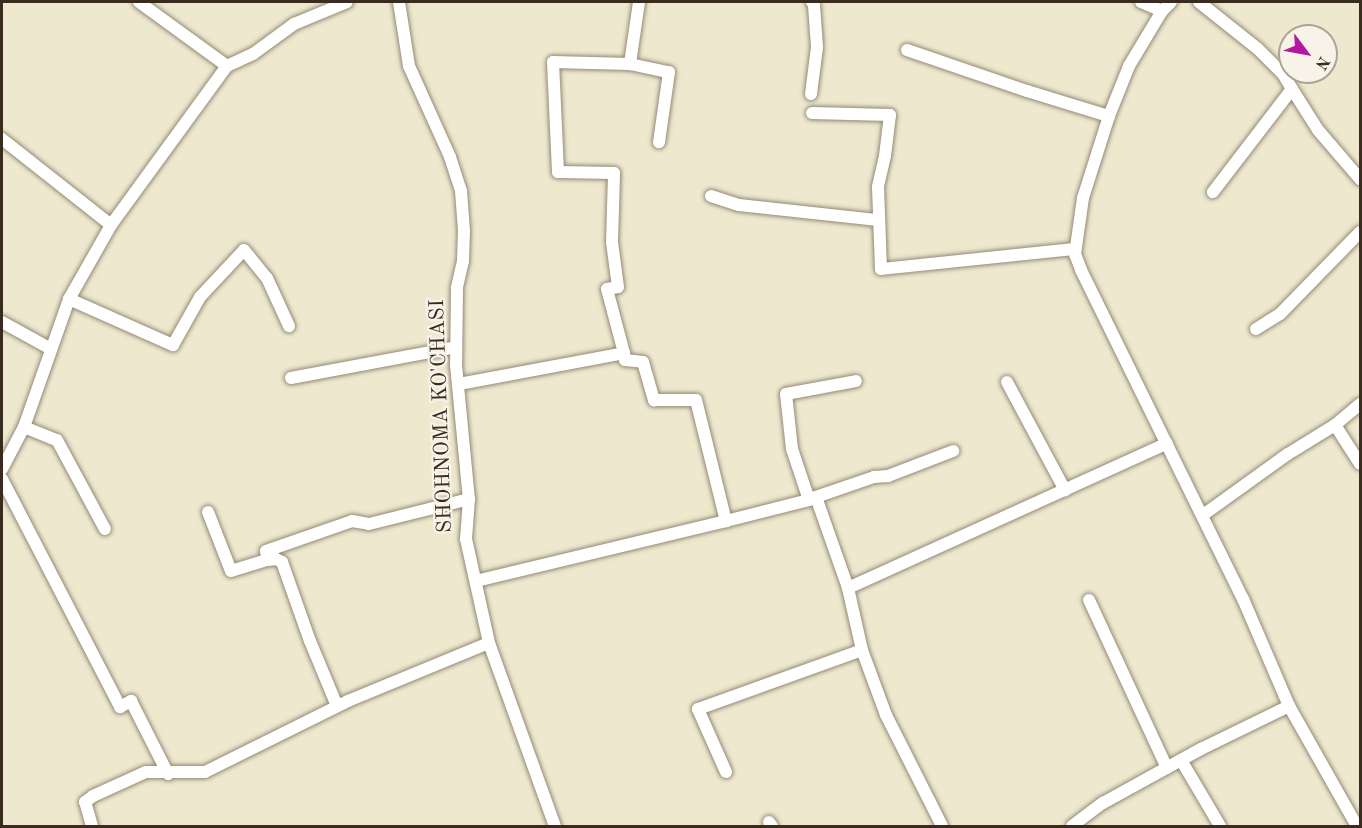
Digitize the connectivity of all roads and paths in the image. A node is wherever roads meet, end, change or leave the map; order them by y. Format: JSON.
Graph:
{"nodes":[{"id":1,"x":139,"y":2,"type":"edge"},
{"id":2,"x":310,"y":2,"type":"edge"},
{"id":3,"x":347,"y":2,"type":"edge"},
{"id":4,"x":399,"y":2,"type":"edge"},
{"id":5,"x":639,"y":2,"type":"edge"},
{"id":6,"x":812,"y":2,"type":"edge"},
{"id":7,"x":1141,"y":2,"type":"edge"},
{"id":8,"x":1171,"y":2,"type":"edge"},
{"id":9,"x":1199,"y":2,"type":"edge"},
{"id":10,"x":1162,"y":11,"type":"junction"},
{"id":11,"x":318,"y":13,"type":"junction"},
{"id":12,"x":907,"y":50,"type":"dead end"},
{"id":13,"x":630,"y":64,"type":"junction"},
{"id":14,"x":227,"y":66,"type":"junction"},
{"id":15,"x":1292,"y":89,"type":"junction"},
{"id":16,"x":812,"y":94,"type":"dead end"},
{"id":17,"x":812,"y":113,"type":"dead end"},
{"id":18,"x":1109,"y":116,"type":"junction"},
{"id":19,"x":2,"y":139,"type":"edge"},
{"id":20,"x":659,"y":142,"type":"dead end"},
{"id":21,"x":1360,"y":179,"type":"edge"},
{"id":22,"x":1213,"y":192,"type":"dead end"},
{"id":23,"x":711,"y":196,"type":"dead end"},
{"id":24,"x":878,"y":220,"type":"junction"},
{"id":25,"x":111,"y":225,"type":"junction"},
{"id":26,"x":1360,"y":232,"type":"edge"},
{"id":27,"x":1075,"y":249,"type":"junction"},
{"id":28,"x":69,"y":299,"type":"junction"},
{"id":29,"x":2,"y":322,"type":"edge"},
{"id":30,"x":289,"y":326,"type":"dead end"},
{"id":31,"x":1256,"y":329,"type":"dead end"},
{"id":32,"x":456,"y":347,"type":"junction"},
{"id":33,"x":51,"y":349,"type":"junction"},
{"id":34,"x":624,"y":353,"type":"junction"},
{"id":35,"x":291,"y":378,"type":"dead end"},
{"id":36,"x":856,"y":381,"type":"dead end"},
{"id":37,"x":1007,"y":382,"type":"dead end"},
{"id":38,"x":459,"y":384,"type":"junction"},
{"id":39,"x":1360,"y":404,"type":"edge"},
{"id":40,"x":1335,"y":426,"type":"junction"},
{"id":41,"x":24,"y":427,"type":"junction"},
{"id":42,"x":1167,"y":443,"type":"junction"},
{"id":43,"x":953,"y":451,"type":"dead end"},
{"id":44,"x":1360,"y":464,"type":"edge"},
{"id":45,"x":2,"y":469,"type":"edge"},
{"id":46,"x":2,"y":479,"type":"edge"},
{"id":47,"x":1065,"y":490,"type":"junction"},
{"id":48,"x":812,"y":498,"type":"junction"},
{"id":49,"x":469,"y":499,"type":"junction"},
{"id":50,"x":208,"y":512,"type":"dead end"},
{"id":51,"x":1203,"y":515,"type":"junction"},
{"id":52,"x":726,"y":521,"type":"junction"},
{"id":53,"x":105,"y":529,"type":"dead end"},
{"id":54,"x":268,"y":560,"type":"junction"},
{"id":55,"x":476,"y":581,"type":"junction"},
{"id":56,"x":848,"y":588,"type":"junction"},
{"id":57,"x":1089,"y":600,"type":"dead end"},
{"id":58,"x":489,"y":643,"type":"junction"},
{"id":59,"x":862,"y":650,"type":"junction"},
{"id":60,"x":337,"y":706,"type":"junction"},
{"id":61,"x":1288,"y":706,"type":"junction"},
{"id":62,"x":1181,"y":760,"type":"junction"},
{"id":63,"x":1167,"y":768,"type":"junction"},
{"id":64,"x":726,"y":772,"type":"dead end"},
{"id":65,"x":168,"y":774,"type":"junction"},
{"id":66,"x":92,"y":826,"type":"edge"},
{"id":67,"x":555,"y":826,"type":"edge"},
{"id":68,"x":942,"y":826,"type":"edge"},
{"id":69,"x":1072,"y":826,"type":"edge"},
{"id":70,"x":1220,"y":826,"type":"edge"},
{"id":71,"x":1357,"y":826,"type":"edge"}],
"edges":[{"from":1,"to":14,"type":"street"},
{"from":2,"to":11,"type":"street"},
{"from":3,"to":11,"type":"street"},
{"from":4,"to":32,"type":"street","name":"SHOHNOMA KO'CHASI"},
{"from":5,"to":13,"type":"street"},
{"from":6,"to":16,"type":"street"},
{"from":7,"to":10,"type":"street"},
{"from":8,"to":10,"type":"street"},
{"from":9,"to":15,"type":"street"},
{"from":10,"to":18,"type":"street"},
{"from":11,"to":14,"type":"street"},
{"from":12,"to":18,"type":"street"},
{"from":13,"to":20,"type":"street"},
{"from":13,"to":34,"type":"street"},
{"from":14,"to":25,"type":"street"},
{"from":15,"to":21,"type":"street"},
{"from":15,"to":22,"type":"street"},
{"from":17,"to":24,"type":"street"},
{"from":18,"to":27,"type":"street"},
{"from":19,"to":25,"type":"street"},
{"from":23,"to":24,"type":"street"},
{"from":24,"to":27,"type":"street"},
{"from":25,"to":28,"type":"street"},
{"from":26,"to":31,"type":"street"},
{"from":27,"to":42,"type":"street"},
{"from":28,"to":30,"type":"street"},
{"from":28,"to":33,"type":"street"},
{"from":29,"to":33,"type":"street"},
{"from":32,"to":35,"type":"street"},
{"from":32,"to":38,"type":"street","name":"SHOHNOMA KO'CHASI"},
{"from":33,"to":41,"type":"street"},
{"from":34,"to":38,"type":"street"},
{"from":34,"to":52,"type":"street"},
{"from":36,"to":48,"type":"street"},
{"from":37,"to":47,"type":"street"},
{"from":38,"to":49,"type":"street","name":"SHOHNOMA KO'CHASI"},
{"from":39,"to":40,"type":"street"},
{"from":40,"to":44,"type":"street"},
{"from":40,"to":51,"type":"street"},
{"from":41,"to":45,"type":"street"},
{"from":41,"to":53,"type":"street"},
{"from":42,"to":47,"type":"street"},
{"from":42,"to":51,"type":"street"},
{"from":43,"to":48,"type":"street"},
{"from":46,"to":65,"type":"street"},
{"from":47,"to":56,"type":"street"},
{"from":48,"to":52,"type":"street"},
{"from":48,"to":56,"type":"street"},
{"from":49,"to":54,"type":"street"},
{"from":49,"to":55,"type":"street","name":"SHOHNOMA KO'CHASI"},
{"from":50,"to":54,"type":"street"},
{"from":51,"to":61,"type":"street"},
{"from":52,"to":55,"type":"street"},
{"from":54,"to":60,"type":"street"},
{"from":55,"to":58,"type":"street","name":"SHOHNOMA KO'CHASI"},
{"from":56,"to":59,"type":"street"},
{"from":57,"to":63,"type":"street"},
{"from":58,"to":60,"type":"street"},
{"from":58,"to":67,"type":"street","name":"SHOHNOMA KO'CHASI"},
{"from":59,"to":64,"type":"street"},
{"from":59,"to":68,"type":"street"},
{"from":60,"to":65,"type":"street"},
{"from":61,"to":62,"type":"street"},
{"from":61,"to":71,"type":"street"},
{"from":62,"to":63,"type":"street"},
{"from":62,"to":70,"type":"street"},
{"from":63,"to":69,"type":"street"},
{"from":65,"to":66,"type":"street"}]}
